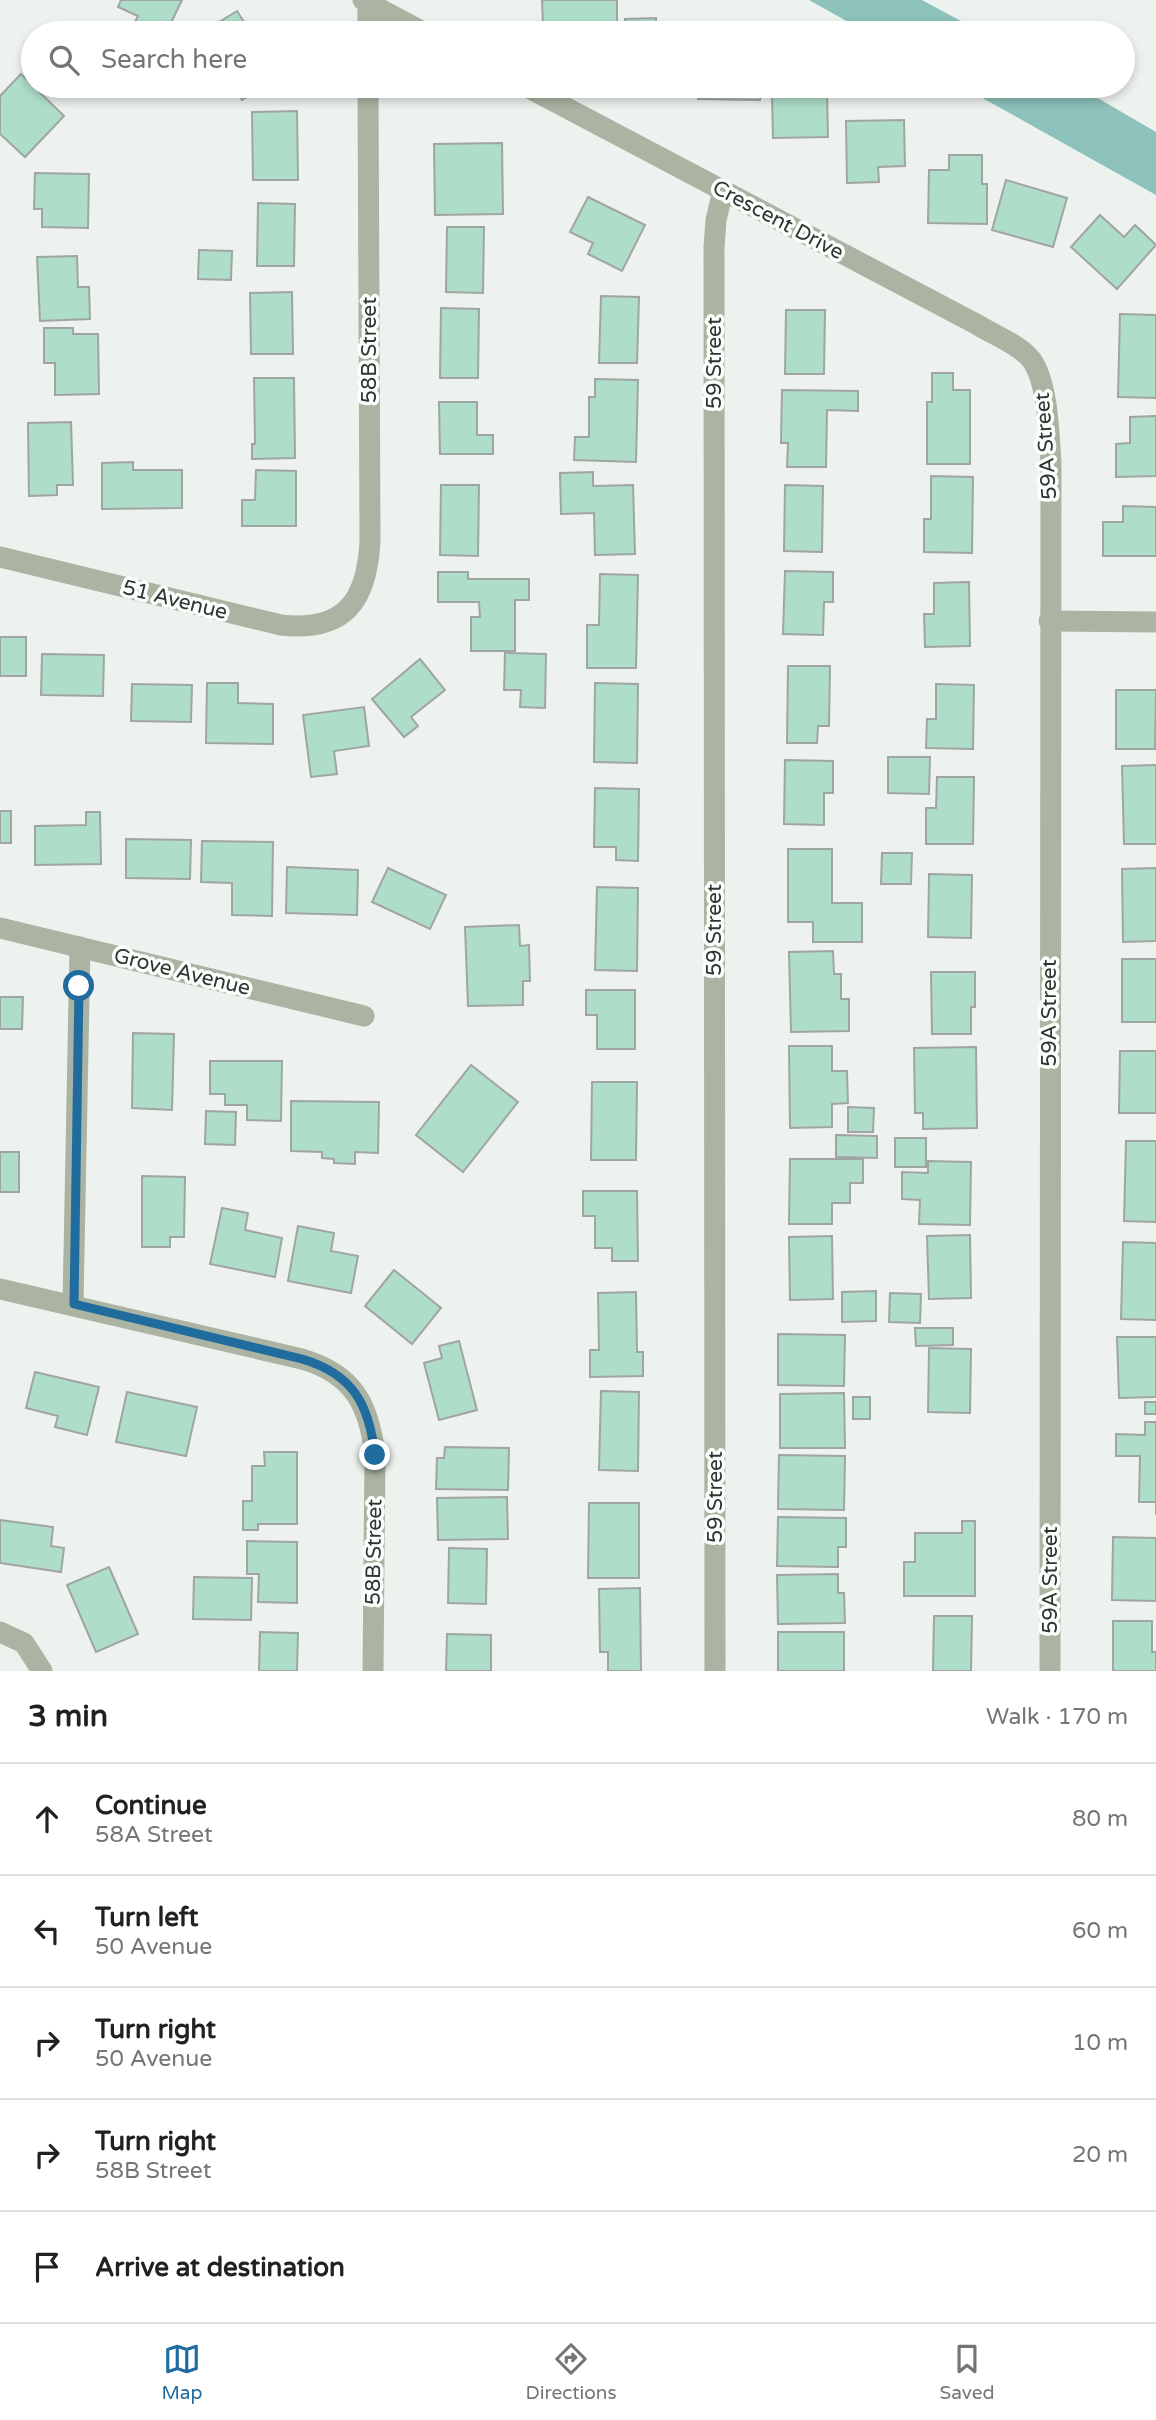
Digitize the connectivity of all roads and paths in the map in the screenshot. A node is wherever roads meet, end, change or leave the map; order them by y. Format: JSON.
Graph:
{"nodes":[{"id":1,"x":365,"y":1,"type":"edge"},
{"id":2,"x":367,"y":21,"type":"edge"},
{"id":3,"x":402,"y":21,"type":"edge"},
{"id":4,"x":368,"y":98,"type":"edge"},
{"id":5,"x":548,"y":98,"type":"edge"},
{"id":6,"x":723,"y":191,"type":"junction"},
{"id":7,"x":1030,"y":358,"type":"joint"},
{"id":8,"x":0,"y":557,"type":"edge"},
{"id":9,"x":348,"y":609,"type":"joint"},
{"id":10,"x":1049,"y":621,"type":"junction"},
{"id":11,"x":1156,"y":622,"type":"edge"},
{"id":12,"x":0,"y":928,"type":"edge"},
{"id":13,"x":80,"y":947,"type":"junction"},
{"id":14,"x":363,"y":1016,"type":"dead end"},
{"id":15,"x":0,"y":1289,"type":"edge"},
{"id":16,"x":74,"y":1304,"type":"junction"},
{"id":17,"x":0,"y":1632,"type":"edge"},
{"id":18,"x":42,"y":1671,"type":"edge"},
{"id":19,"x":373,"y":1671,"type":"edge"},
{"id":20,"x":715,"y":1671,"type":"edge"},
{"id":21,"x":1050,"y":1671,"type":"edge"}],
"edges":[{"from":1,"to":2,"type":"street"},
{"from":1,"to":3,"type":"street"},
{"from":4,"to":9,"type":"street","name":"58B Street"},
{"from":5,"to":6,"type":"street","name":"Crescent Drive"},
{"from":6,"to":7,"type":"street","name":"Crescent Drive"},
{"from":6,"to":20,"type":"street","name":"59 Street"},
{"from":7,"to":10,"type":"street","name":"59A Street"},
{"from":8,"to":9,"type":"street","name":"51 Avenue"},
{"from":10,"to":11,"type":"street"},
{"from":10,"to":21,"type":"street","name":"59A Street"},
{"from":12,"to":13,"type":"street","name":"Grove Avenue"},
{"from":13,"to":14,"type":"street","name":"Grove Avenue"},
{"from":13,"to":16,"type":"street"},
{"from":15,"to":16,"type":"street"},
{"from":16,"to":19,"type":"street","name":"58B Street"},
{"from":17,"to":18,"type":"street"}]}
